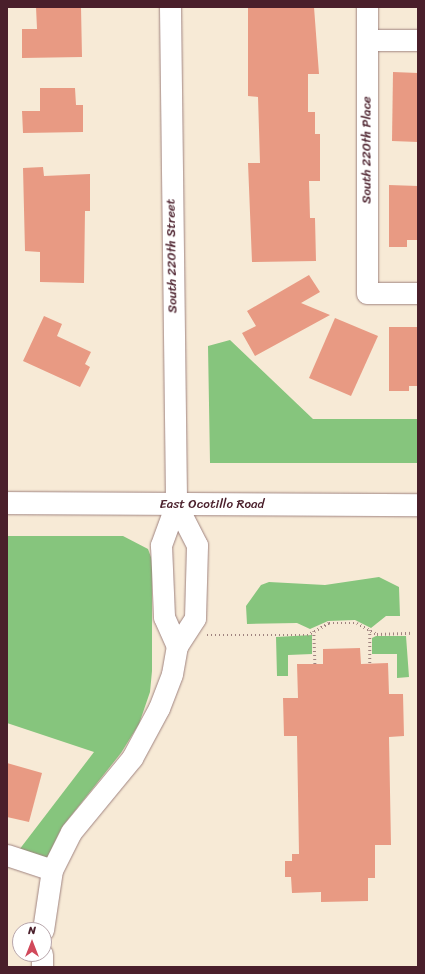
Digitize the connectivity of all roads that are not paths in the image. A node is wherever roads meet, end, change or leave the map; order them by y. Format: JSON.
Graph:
{"nodes":[{"id":1,"x":170,"y":7,"type":"edge"},
{"id":2,"x":367,"y":7,"type":"edge"},
{"id":3,"x":367,"y":40,"type":"junction"},
{"id":4,"x":418,"y":40,"type":"edge"},
{"id":5,"x":418,"y":293,"type":"edge"},
{"id":6,"x":7,"y":503,"type":"edge"},
{"id":7,"x":176,"y":504,"type":"junction"},
{"id":8,"x":418,"y":505,"type":"edge"},
{"id":9,"x":177,"y":646,"type":"junction"},
{"id":10,"x":7,"y":856,"type":"edge"},
{"id":11,"x":52,"y":870,"type":"junction"},
{"id":12,"x":44,"y":922,"type":"edge"}],
"edges":[{"from":1,"to":7,"type":"street","name":"South 220th Street"},
{"from":2,"to":3,"type":"street","name":"South 220th Place"},
{"from":3,"to":4,"type":"street"},
{"from":3,"to":5,"type":"street","name":"South 220th Place"},
{"from":6,"to":7,"type":"main road","name":"East Ocotillo Road"},
{"from":7,"to":8,"type":"main road","name":"East Ocotillo Road"},
{"from":7,"to":9,"type":"street","name":"South 220th Street"},
{"from":7,"to":9,"type":"street","name":"South 220th Street"},
{"from":9,"to":11,"type":"street","name":"South 220th Street"},
{"from":10,"to":11,"type":"street"},
{"from":11,"to":12,"type":"street","name":"South 220th Street"}]}
